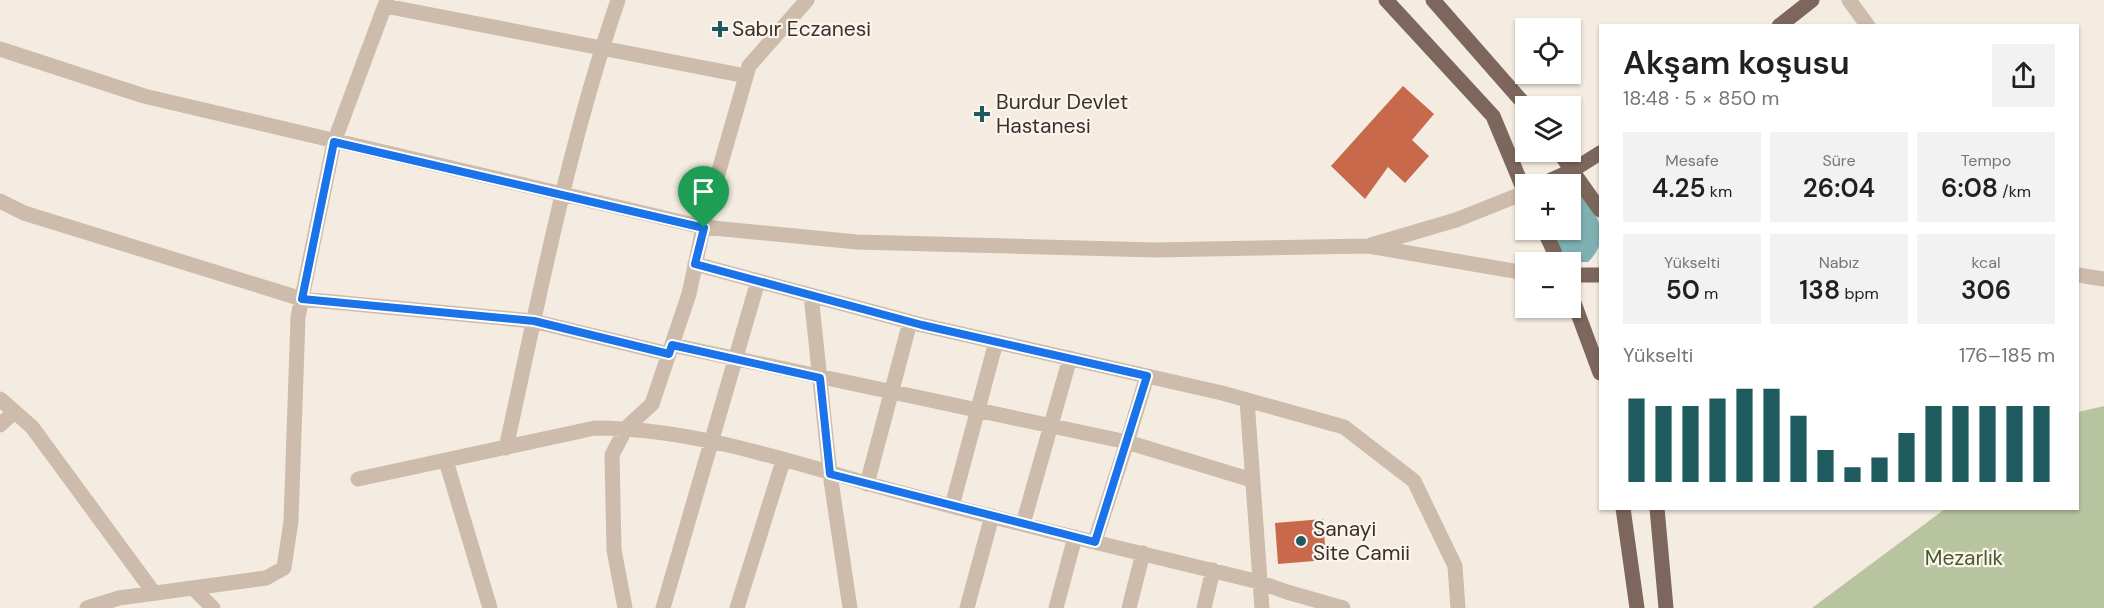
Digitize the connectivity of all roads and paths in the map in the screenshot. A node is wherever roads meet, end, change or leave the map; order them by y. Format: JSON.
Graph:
{"nodes":[{"id":1,"x":618,"y":0,"type":"edge"},
{"id":2,"x":807,"y":0,"type":"edge"},
{"id":3,"x":1386,"y":0,"type":"edge"},
{"id":4,"x":1433,"y":0,"type":"edge"},
{"id":5,"x":1812,"y":0,"type":"edge"},
{"id":6,"x":1849,"y":0,"type":"edge"},
{"id":7,"x":386,"y":3,"type":"edge"},
{"id":8,"x":1782,"y":24,"type":"edge"},
{"id":9,"x":1867,"y":24,"type":"edge"},
{"id":10,"x":601,"y":47,"type":"junction"},
{"id":11,"x":0,"y":49,"type":"edge"},
{"id":12,"x":746,"y":76,"type":"junction"},
{"id":13,"x":1517,"y":96,"type":"edge"},
{"id":14,"x":334,"y":142,"type":"junction"},
{"id":15,"x":1599,"y":154,"type":"edge"},
{"id":16,"x":1567,"y":162,"type":"edge"},
{"id":17,"x":1573,"y":170,"type":"junction"},
{"id":18,"x":1517,"y":174,"type":"edge"},
{"id":19,"x":1564,"y":174,"type":"edge"},
{"id":20,"x":561,"y":194,"type":"junction"},
{"id":21,"x":1515,"y":197,"type":"edge"},
{"id":22,"x":0,"y":201,"type":"edge"},
{"id":23,"x":1599,"y":209,"type":"edge"},
{"id":24,"x":704,"y":228,"type":"junction"},
{"id":25,"x":1368,"y":246,"type":"junction"},
{"id":26,"x":695,"y":264,"type":"junction"},
{"id":27,"x":1515,"y":271,"type":"edge"},
{"id":28,"x":1581,"y":274,"type":"edge"},
{"id":29,"x":1599,"y":275,"type":"edge"},
{"id":30,"x":2079,"y":275,"type":"edge"},
{"id":31,"x":2104,"y":279,"type":"edge"},
{"id":32,"x":758,"y":281,"type":"junction"},
{"id":33,"x":811,"y":295,"type":"junction"},
{"id":34,"x":302,"y":299,"type":"junction"},
{"id":35,"x":1580,"y":318,"type":"edge"},
{"id":36,"x":534,"y":321,"type":"junction"},
{"id":37,"x":910,"y":322,"type":"junction"},
{"id":38,"x":996,"y":342,"type":"junction"},
{"id":39,"x":670,"y":350,"type":"junction"},
{"id":40,"x":1070,"y":358,"type":"junction"},
{"id":41,"x":735,"y":359,"type":"junction"},
{"id":42,"x":1599,"y":370,"type":"edge"},
{"id":43,"x":1147,"y":376,"type":"junction"},
{"id":44,"x":820,"y":378,"type":"junction"},
{"id":45,"x":891,"y":393,"type":"junction"},
{"id":46,"x":0,"y":399,"type":"edge"},
{"id":47,"x":1247,"y":400,"type":"junction"},
{"id":48,"x":14,"y":411,"type":"junction"},
{"id":49,"x":977,"y":411,"type":"junction"},
{"id":50,"x":0,"y":425,"type":"edge"},
{"id":51,"x":1050,"y":426,"type":"junction"},
{"id":52,"x":626,"y":428,"type":"junction"},
{"id":53,"x":711,"y":441,"type":"junction"},
{"id":54,"x":1127,"y":442,"type":"junction"},
{"id":55,"x":506,"y":448,"type":"junction"},
{"id":56,"x":446,"y":460,"type":"junction"},
{"id":57,"x":783,"y":461,"type":"junction"},
{"id":58,"x":830,"y":474,"type":"junction"},
{"id":59,"x":358,"y":480,"type":"dead end"},
{"id":60,"x":1252,"y":480,"type":"junction"},
{"id":61,"x":867,"y":484,"type":"junction"},
{"id":62,"x":952,"y":506,"type":"junction"},
{"id":63,"x":1623,"y":510,"type":"edge"},
{"id":64,"x":1657,"y":510,"type":"edge"},
{"id":65,"x":993,"y":516,"type":"junction"},
{"id":66,"x":1023,"y":524,"type":"junction"},
{"id":67,"x":1075,"y":537,"type":"junction"},
{"id":68,"x":1095,"y":542,"type":"junction"},
{"id":69,"x":1143,"y":553,"type":"junction"},
{"id":70,"x":1213,"y":570,"type":"junction"},
{"id":71,"x":1259,"y":582,"type":"junction"},
{"id":72,"x":193,"y":588,"type":"junction"},
{"id":73,"x":154,"y":593,"type":"junction"},
{"id":74,"x":121,"y":603,"type":"edge"},
{"id":75,"x":87,"y":608,"type":"edge"},
{"id":76,"x":213,"y":608,"type":"edge"},
{"id":77,"x":490,"y":608,"type":"edge"},
{"id":78,"x":625,"y":608,"type":"edge"},
{"id":79,"x":663,"y":608,"type":"edge"},
{"id":80,"x":737,"y":608,"type":"edge"},
{"id":81,"x":850,"y":608,"type":"edge"},
{"id":82,"x":967,"y":608,"type":"edge"},
{"id":83,"x":1056,"y":608,"type":"edge"},
{"id":84,"x":1129,"y":608,"type":"edge"},
{"id":85,"x":1204,"y":608,"type":"edge"},
{"id":86,"x":1262,"y":608,"type":"edge"},
{"id":87,"x":1343,"y":608,"type":"edge"},
{"id":88,"x":1458,"y":608,"type":"edge"},
{"id":89,"x":1638,"y":608,"type":"edge"},
{"id":90,"x":1666,"y":608,"type":"edge"}],
"edges":[{"from":1,"to":10,"type":"street"},
{"from":2,"to":12,"type":"street"},
{"from":3,"to":18,"type":"main road"},
{"from":4,"to":13,"type":"main road"},
{"from":5,"to":8,"type":"main road"},
{"from":6,"to":9,"type":"street"},
{"from":7,"to":10,"type":"street"},
{"from":7,"to":14,"type":"street"},
{"from":10,"to":12,"type":"street"},
{"from":10,"to":20,"type":"street"},
{"from":11,"to":14,"type":"street"},
{"from":12,"to":24,"type":"street"},
{"from":14,"to":20,"type":"street"},
{"from":14,"to":34,"type":"street"},
{"from":15,"to":17,"type":"main road"},
{"from":16,"to":17,"type":"main road"},
{"from":17,"to":19,"type":"main road"},
{"from":17,"to":23,"type":"main road"},
{"from":20,"to":24,"type":"street"},
{"from":20,"to":36,"type":"street"},
{"from":21,"to":25,"type":"street"},
{"from":22,"to":34,"type":"street"},
{"from":24,"to":25,"type":"street"},
{"from":24,"to":26,"type":"street"},
{"from":25,"to":27,"type":"street"},
{"from":26,"to":32,"type":"street"},
{"from":26,"to":39,"type":"street"},
{"from":28,"to":29,"type":"main road"},
{"from":30,"to":31,"type":"street"},
{"from":32,"to":33,"type":"street"},
{"from":32,"to":41,"type":"street"},
{"from":33,"to":37,"type":"street"},
{"from":33,"to":44,"type":"street"},
{"from":34,"to":36,"type":"street"},
{"from":34,"to":72,"type":"street"},
{"from":35,"to":42,"type":"main road"},
{"from":36,"to":39,"type":"street"},
{"from":36,"to":55,"type":"street"},
{"from":37,"to":38,"type":"street"},
{"from":37,"to":45,"type":"street"},
{"from":38,"to":40,"type":"street"},
{"from":38,"to":49,"type":"street"},
{"from":39,"to":41,"type":"street"},
{"from":39,"to":52,"type":"street"},
{"from":40,"to":43,"type":"street"},
{"from":40,"to":51,"type":"street"},
{"from":41,"to":44,"type":"street"},
{"from":41,"to":53,"type":"street"},
{"from":43,"to":47,"type":"street"},
{"from":43,"to":54,"type":"street"},
{"from":44,"to":45,"type":"street"},
{"from":44,"to":58,"type":"street"},
{"from":45,"to":49,"type":"street"},
{"from":45,"to":61,"type":"street"},
{"from":46,"to":48,"type":"street"},
{"from":47,"to":60,"type":"street"},
{"from":47,"to":88,"type":"street"},
{"from":48,"to":50,"type":"street"},
{"from":48,"to":73,"type":"street"},
{"from":49,"to":51,"type":"street"},
{"from":49,"to":62,"type":"street"},
{"from":51,"to":54,"type":"street"},
{"from":51,"to":66,"type":"street"},
{"from":52,"to":53,"type":"street"},
{"from":52,"to":55,"type":"street"},
{"from":52,"to":78,"type":"street"},
{"from":53,"to":57,"type":"street"},
{"from":53,"to":79,"type":"street"},
{"from":54,"to":60,"type":"street"},
{"from":54,"to":68,"type":"street"},
{"from":55,"to":56,"type":"street"},
{"from":56,"to":59,"type":"street"},
{"from":56,"to":77,"type":"street"},
{"from":57,"to":58,"type":"street"},
{"from":57,"to":80,"type":"street"},
{"from":58,"to":61,"type":"street"},
{"from":58,"to":81,"type":"street"},
{"from":60,"to":71,"type":"street"},
{"from":61,"to":62,"type":"street"},
{"from":62,"to":65,"type":"street"},
{"from":63,"to":89,"type":"main road"},
{"from":64,"to":90,"type":"main road"},
{"from":65,"to":66,"type":"street"},
{"from":65,"to":82,"type":"street"},
{"from":66,"to":67,"type":"street"},
{"from":67,"to":68,"type":"street"},
{"from":67,"to":83,"type":"street"},
{"from":68,"to":69,"type":"street"},
{"from":69,"to":70,"type":"street"},
{"from":69,"to":84,"type":"street"},
{"from":70,"to":71,"type":"street"},
{"from":70,"to":85,"type":"street"},
{"from":71,"to":86,"type":"street"},
{"from":71,"to":87,"type":"street"},
{"from":72,"to":73,"type":"street"},
{"from":72,"to":76,"type":"street"},
{"from":73,"to":74,"type":"street"},
{"from":74,"to":75,"type":"street"}]}
